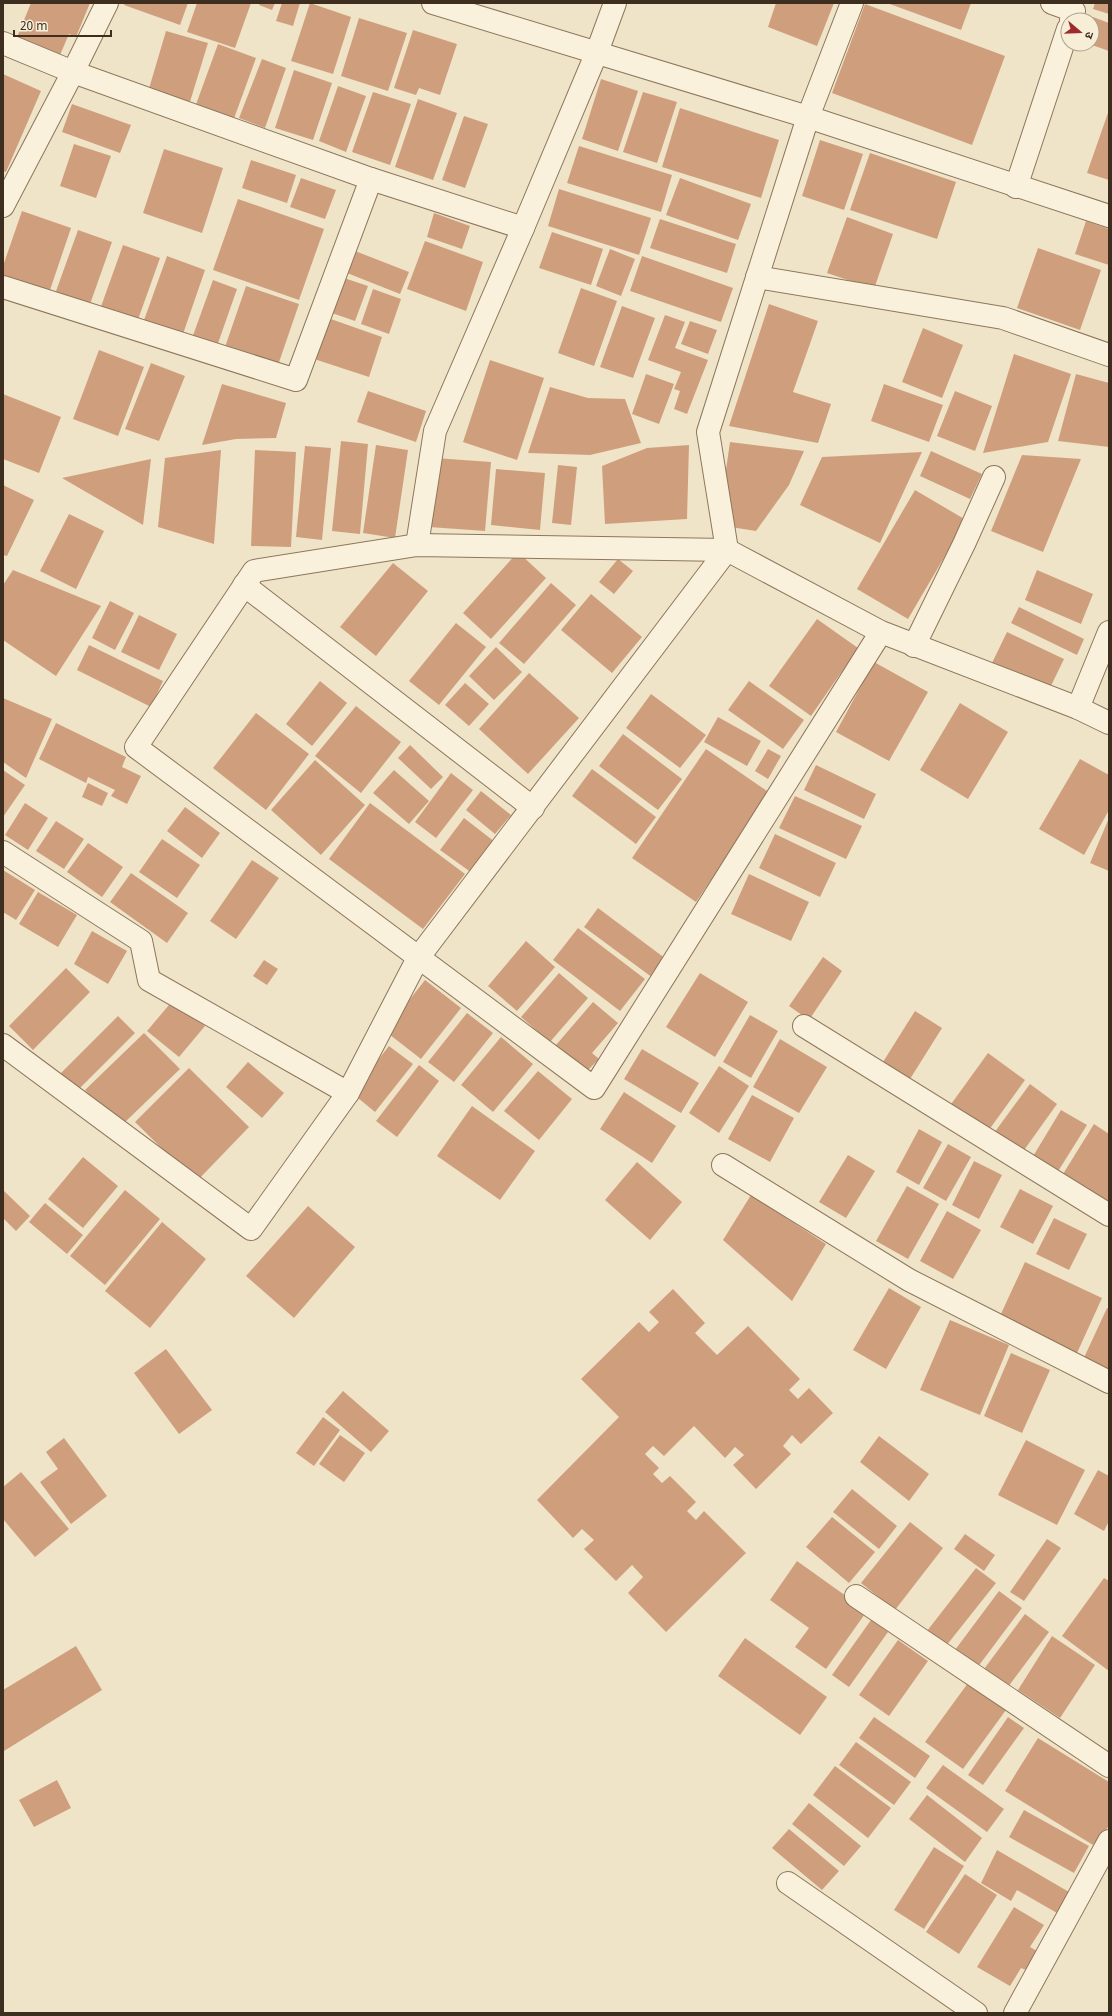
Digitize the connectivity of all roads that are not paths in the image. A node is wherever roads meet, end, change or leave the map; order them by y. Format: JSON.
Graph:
{"nodes":[{"id":1,"x":107,"y":3,"type":"edge"},
{"id":2,"x":433,"y":3,"type":"edge"},
{"id":3,"x":615,"y":3,"type":"edge"},
{"id":4,"x":852,"y":3,"type":"edge"},
{"id":5,"x":1052,"y":3,"type":"edge"},
{"id":6,"x":1074,"y":12,"type":"edge"},
{"id":7,"x":3,"y":43,"type":"edge"},
{"id":8,"x":597,"y":52,"type":"junction"},
{"id":9,"x":1060,"y":52,"type":"edge"},
{"id":10,"x":73,"y":72,"type":"junction"},
{"id":11,"x":808,"y":117,"type":"junction"},
{"id":12,"x":371,"y":178,"type":"junction"},
{"id":13,"x":1016,"y":187,"type":"junction"},
{"id":14,"x":3,"y":206,"type":"edge"},
{"id":15,"x":1109,"y":216,"type":"edge"},
{"id":16,"x":523,"y":228,"type":"junction"},
{"id":17,"x":757,"y":277,"type":"junction"},
{"id":18,"x":3,"y":287,"type":"edge"},
{"id":19,"x":1109,"y":355,"type":"edge"},
{"id":20,"x":994,"y":478,"type":"dead end"},
{"id":21,"x":417,"y":545,"type":"junction"},
{"id":22,"x":727,"y":550,"type":"junction"},
{"id":23,"x":244,"y":585,"type":"junction"},
{"id":24,"x":881,"y":632,"type":"junction"},
{"id":25,"x":1109,"y":632,"type":"edge"},
{"id":26,"x":914,"y":646,"type":"junction"},
{"id":27,"x":1078,"y":708,"type":"junction"},
{"id":28,"x":1109,"y":724,"type":"edge"},
{"id":29,"x":533,"y":808,"type":"junction"},
{"id":30,"x":3,"y":852,"type":"edge"},
{"id":31,"x":418,"y":958,"type":"junction"},
{"id":32,"x":804,"y":1026,"type":"dead end"},
{"id":33,"x":3,"y":1045,"type":"edge"},
{"id":34,"x":348,"y":1093,"type":"junction"},
{"id":35,"x":723,"y":1165,"type":"dead end"},
{"id":36,"x":1109,"y":1216,"type":"edge"},
{"id":37,"x":1109,"y":1382,"type":"edge"},
{"id":38,"x":856,"y":1596,"type":"dead end"},
{"id":39,"x":1109,"y":1766,"type":"edge"},
{"id":40,"x":1109,"y":1840,"type":"edge"},
{"id":41,"x":788,"y":1882,"type":"dead end"},
{"id":42,"x":976,"y":2013,"type":"edge"},
{"id":43,"x":1014,"y":2013,"type":"edge"}],
"edges":[{"from":1,"to":10,"type":"street"},
{"from":2,"to":8,"type":"street"},
{"from":3,"to":8,"type":"street"},
{"from":4,"to":11,"type":"street"},
{"from":5,"to":6,"type":"street"},
{"from":7,"to":10,"type":"street"},
{"from":8,"to":11,"type":"street"},
{"from":8,"to":16,"type":"street"},
{"from":9,"to":13,"type":"street"},
{"from":10,"to":12,"type":"street"},
{"from":10,"to":14,"type":"street"},
{"from":11,"to":13,"type":"street"},
{"from":11,"to":17,"type":"street"},
{"from":12,"to":16,"type":"street"},
{"from":12,"to":18,"type":"street"},
{"from":13,"to":15,"type":"street"},
{"from":16,"to":21,"type":"street"},
{"from":17,"to":19,"type":"street"},
{"from":17,"to":22,"type":"street"},
{"from":20,"to":26,"type":"street"},
{"from":21,"to":22,"type":"street"},
{"from":21,"to":23,"type":"street"},
{"from":22,"to":24,"type":"street"},
{"from":22,"to":29,"type":"street"},
{"from":23,"to":29,"type":"street"},
{"from":23,"to":31,"type":"street"},
{"from":24,"to":26,"type":"street"},
{"from":24,"to":31,"type":"street"},
{"from":25,"to":27,"type":"street"},
{"from":26,"to":27,"type":"street"},
{"from":27,"to":28,"type":"street"},
{"from":29,"to":31,"type":"street"},
{"from":30,"to":34,"type":"street"},
{"from":31,"to":34,"type":"street"},
{"from":32,"to":36,"type":"street"},
{"from":33,"to":34,"type":"street"},
{"from":35,"to":37,"type":"street"},
{"from":38,"to":39,"type":"street"},
{"from":40,"to":43,"type":"street"},
{"from":41,"to":42,"type":"street"}]}
